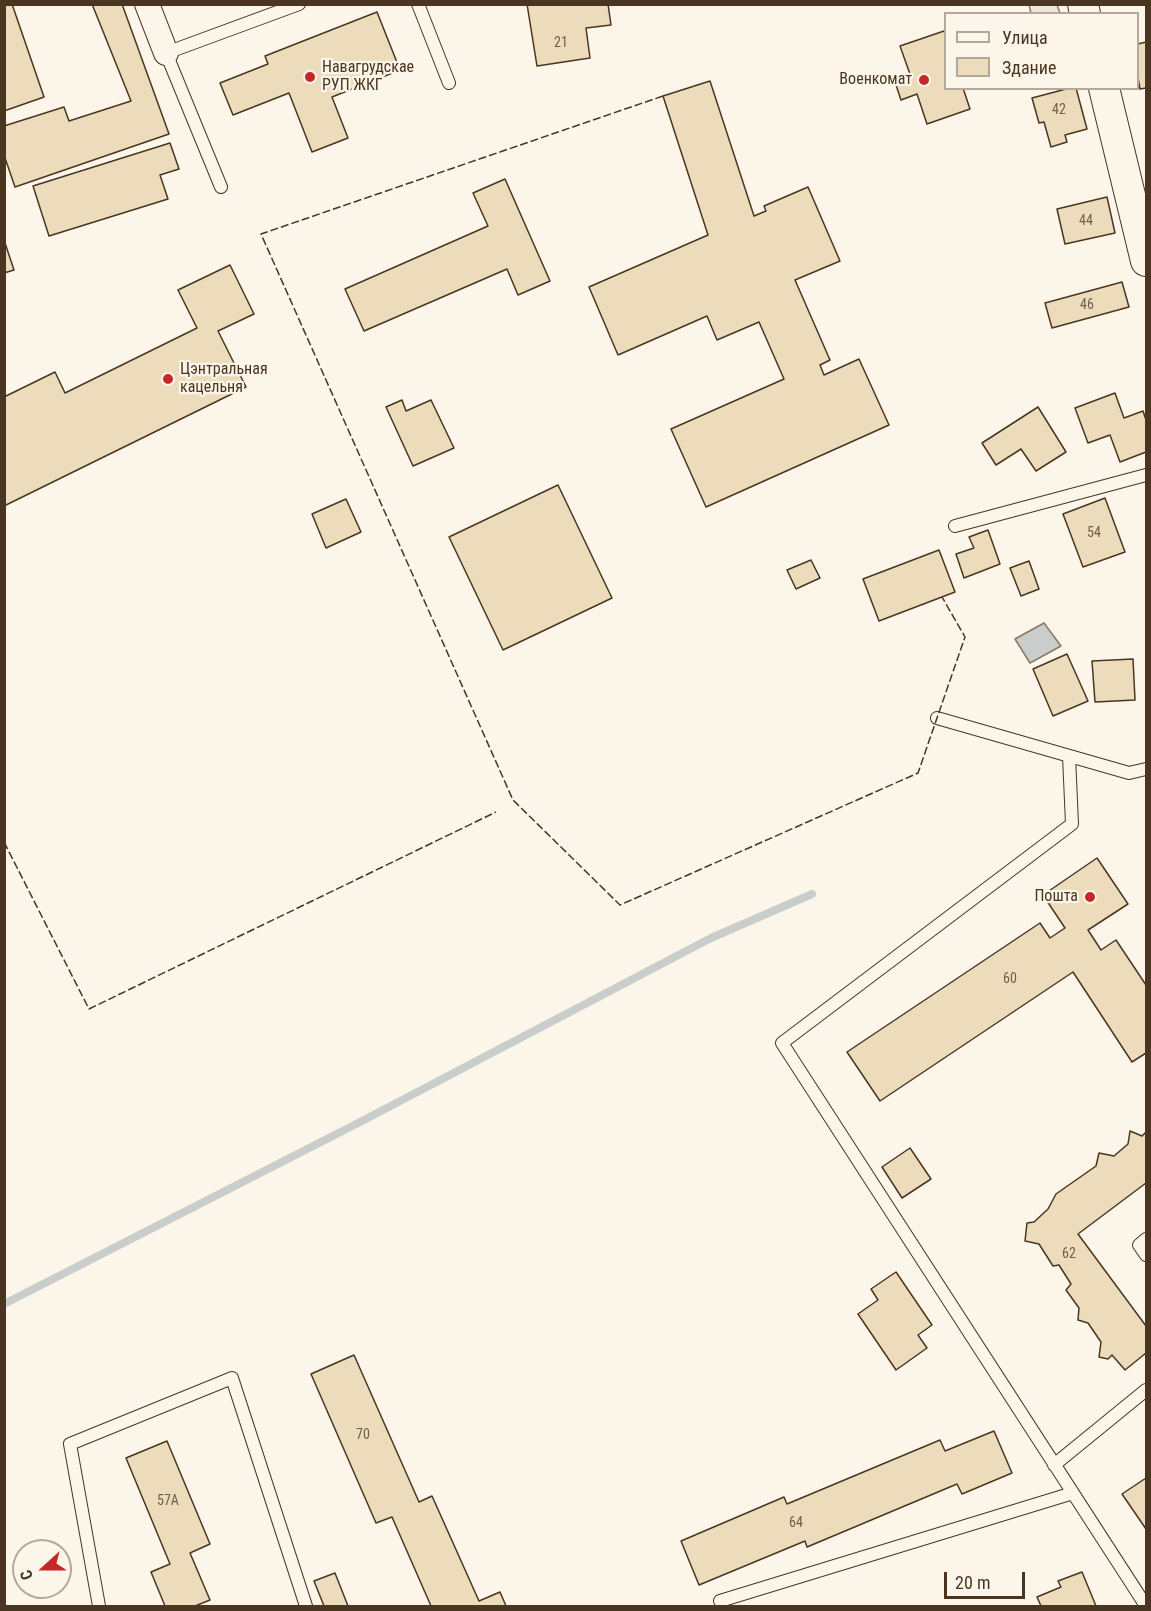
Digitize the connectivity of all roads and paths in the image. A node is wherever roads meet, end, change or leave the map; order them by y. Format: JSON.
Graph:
{"nodes":[{"id":1,"x":147,"y":4,"type":"edge"},
{"id":2,"x":298,"y":4,"type":"edge"},
{"id":3,"x":418,"y":4,"type":"edge"},
{"id":4,"x":166,"y":53,"type":"junction"},
{"id":5,"x":449,"y":83,"type":"dead end"},
{"id":6,"x":1104,"y":90,"type":"edge"},
{"id":7,"x":220,"y":187,"type":"dead end"},
{"id":8,"x":1146,"y":261,"type":"edge"},
{"id":9,"x":1146,"y":475,"type":"edge"},
{"id":10,"x":955,"y":526,"type":"dead end"},
{"id":11,"x":937,"y":717,"type":"dead end"},
{"id":12,"x":1069,"y":756,"type":"junction"},
{"id":13,"x":1146,"y":769,"type":"edge"},
{"id":14,"x":1146,"y":1239,"type":"edge"},
{"id":15,"x":1146,"y":1255,"type":"edge"},
{"id":16,"x":1146,"y":1390,"type":"edge"},
{"id":17,"x":1054,"y":1465,"type":"junction"},
{"id":18,"x":1073,"y":1493,"type":"junction"},
{"id":19,"x":720,"y":1600,"type":"dead end"},
{"id":20,"x":99,"y":1606,"type":"edge"},
{"id":21,"x":306,"y":1606,"type":"edge"},
{"id":22,"x":1146,"y":1606,"type":"edge"}],
"edges":[{"from":1,"to":4,"type":"street"},
{"from":2,"to":4,"type":"lane"},
{"from":3,"to":5,"type":"lane"},
{"from":4,"to":7,"type":"lane"},
{"from":6,"to":8,"type":"street"},
{"from":9,"to":10,"type":"lane"},
{"from":11,"to":12,"type":"lane"},
{"from":12,"to":13,"type":"lane"},
{"from":12,"to":17,"type":"lane"},
{"from":14,"to":15,"type":"lane"},
{"from":16,"to":17,"type":"lane"},
{"from":17,"to":18,"type":"lane"},
{"from":18,"to":19,"type":"lane"},
{"from":18,"to":22,"type":"lane"},
{"from":20,"to":21,"type":"lane"}]}
